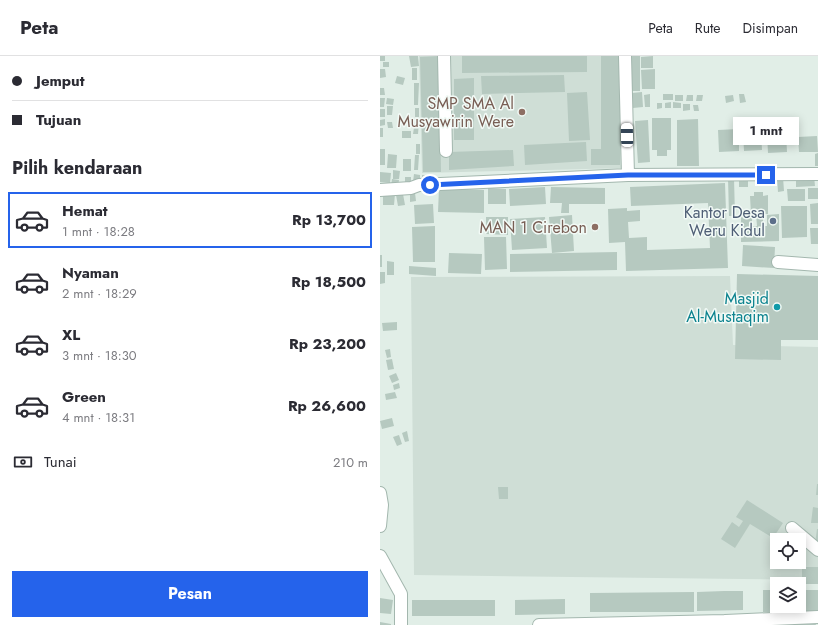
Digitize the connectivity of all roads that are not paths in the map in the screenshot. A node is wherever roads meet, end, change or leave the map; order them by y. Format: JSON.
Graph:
{"nodes":[{"id":1,"x":444,"y":56,"type":"edge"},
{"id":2,"x":625,"y":56,"type":"edge"},
{"id":3,"x":446,"y":151,"type":"dead end"},
{"id":4,"x":818,"y":174,"type":"edge"},
{"id":5,"x":628,"y":175,"type":"junction"},
{"id":6,"x":380,"y":190,"type":"edge"},
{"id":7,"x":778,"y":262,"type":"dead end"},
{"id":8,"x":818,"y":265,"type":"edge"},
{"id":9,"x":380,"y":493,"type":"edge"},
{"id":10,"x":380,"y":526,"type":"edge"},
{"id":11,"x":792,"y":528,"type":"dead end"},
{"id":12,"x":818,"y":550,"type":"edge"},
{"id":13,"x":380,"y":556,"type":"edge"},
{"id":14,"x":384,"y":574,"type":"edge"},
{"id":15,"x":818,"y":616,"type":"edge"},
{"id":16,"x":725,"y":623,"type":"edge"},
{"id":17,"x":611,"y":624,"type":"edge"},
{"id":18,"x":401,"y":625,"type":"edge"},
{"id":19,"x":539,"y":625,"type":"edge"}],
"edges":[{"from":1,"to":3,"type":"street"},
{"from":2,"to":5,"type":"street"},
{"from":4,"to":5,"type":"street"},
{"from":5,"to":6,"type":"street"},
{"from":7,"to":8,"type":"street"},
{"from":9,"to":10,"type":"street"},
{"from":11,"to":12,"type":"street"},
{"from":13,"to":14,"type":"street"},
{"from":14,"to":18,"type":"street"},
{"from":15,"to":16,"type":"street"},
{"from":16,"to":17,"type":"street"},
{"from":17,"to":19,"type":"street"}]}
